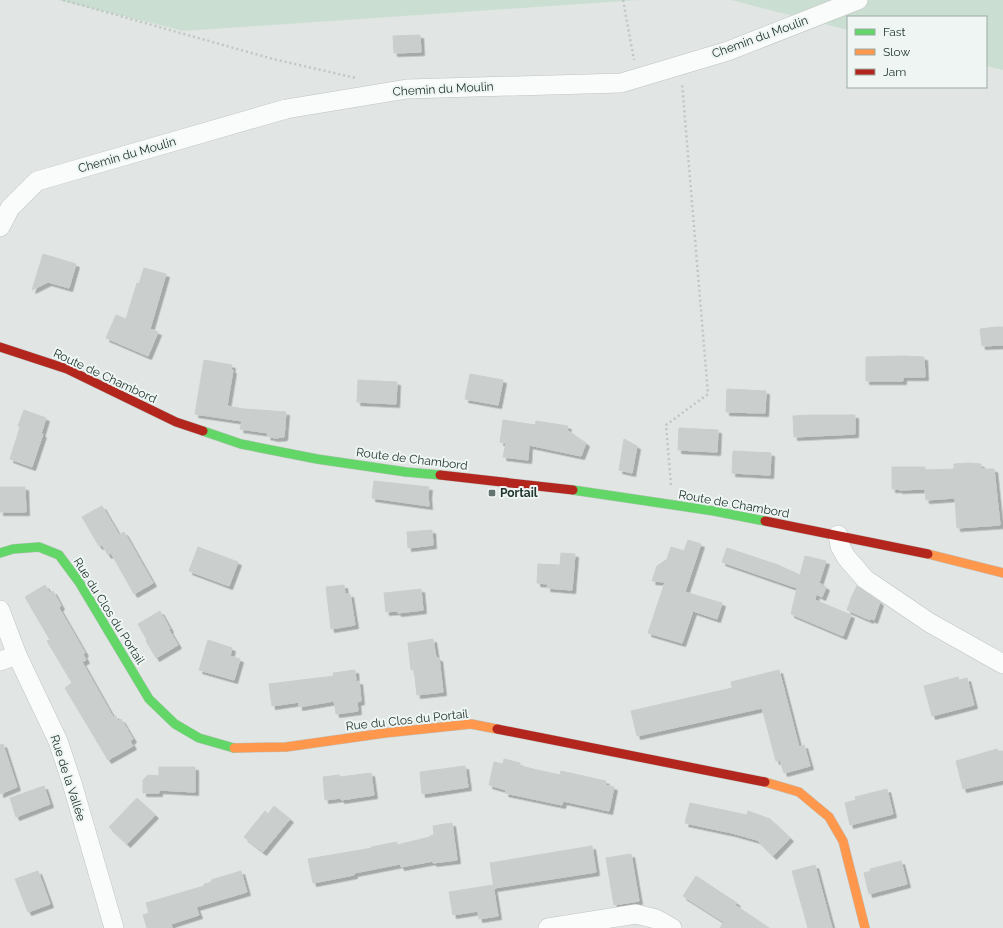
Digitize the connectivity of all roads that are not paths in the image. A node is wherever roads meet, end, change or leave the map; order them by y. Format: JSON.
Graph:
{"nodes":[{"id":1,"x":858,"y":0,"type":"edge"},
{"id":2,"x":0,"y":227,"type":"edge"},
{"id":3,"x":0,"y":347,"type":"edge"},
{"id":4,"x":838,"y":535,"type":"junction"},
{"id":5,"x":0,"y":553,"type":"edge"},
{"id":6,"x":1003,"y":573,"type":"edge"},
{"id":7,"x":0,"y":610,"type":"edge"},
{"id":8,"x":8,"y":658,"type":"edge"},
{"id":9,"x":1003,"y":664,"type":"edge"},
{"id":10,"x":114,"y":928,"type":"edge"},
{"id":11,"x":548,"y":928,"type":"edge"},
{"id":12,"x":672,"y":928,"type":"edge"},
{"id":13,"x":865,"y":928,"type":"edge"}],
"edges":[{"from":1,"to":2,"type":"street","name":"Chemin du Moulin"},
{"from":3,"to":4,"type":"street","name":"Route de Chambord"},
{"from":4,"to":6,"type":"street","name":"Route de Chambord"},
{"from":4,"to":9,"type":"street"},
{"from":5,"to":13,"type":"street","name":"Rue du Clos du Portail"},
{"from":7,"to":8,"type":"street","name":"Rue de la Vallée"},
{"from":8,"to":10,"type":"street","name":"Rue de la Vallée"},
{"from":11,"to":12,"type":"street"}]}
